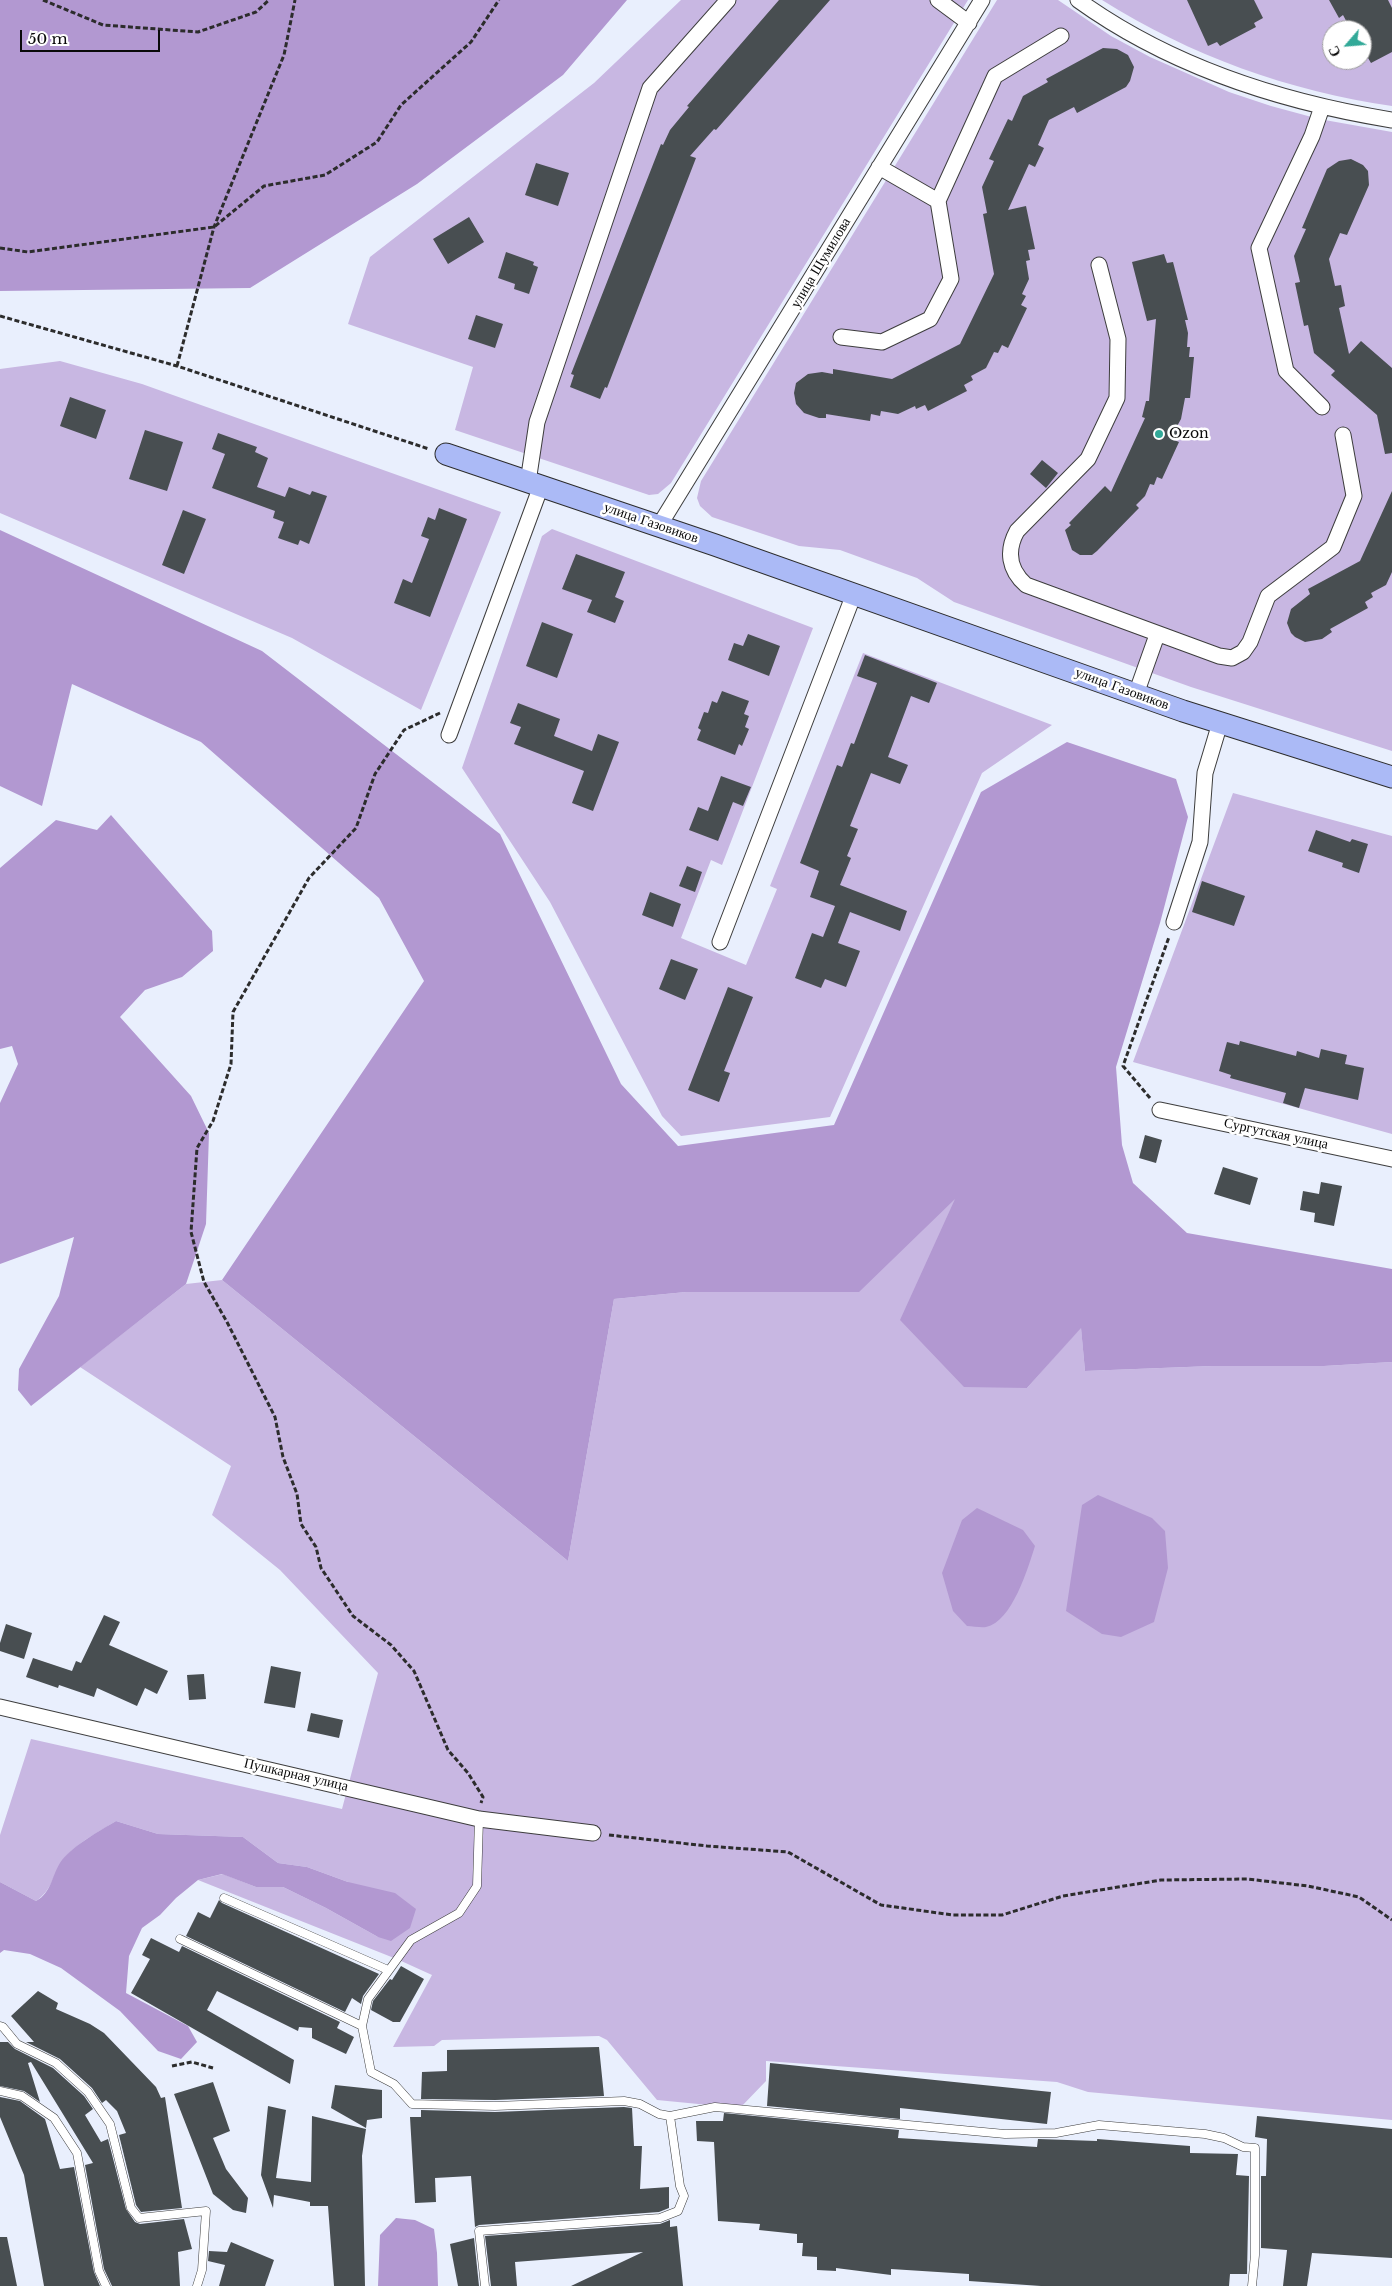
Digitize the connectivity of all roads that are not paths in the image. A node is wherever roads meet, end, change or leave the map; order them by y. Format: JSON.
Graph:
{"nodes":[{"id":1,"x":728,"y":0,"type":"edge"},
{"id":2,"x":938,"y":0,"type":"edge"},
{"id":3,"x":982,"y":0,"type":"edge"},
{"id":4,"x":1078,"y":0,"type":"edge"},
{"id":5,"x":969,"y":23,"type":"junction"},
{"id":6,"x":1061,"y":36,"type":"dead end"},
{"id":7,"x":1322,"y":107,"type":"junction"},
{"id":8,"x":1392,"y":120,"type":"edge"},
{"id":9,"x":879,"y":167,"type":"junction"},
{"id":10,"x":938,"y":202,"type":"junction"},
{"id":11,"x":1099,"y":265,"type":"dead end"},
{"id":12,"x":841,"y":337,"type":"dead end"},
{"id":13,"x":1322,"y":407,"type":"dead end"},
{"id":14,"x":1343,"y":435,"type":"dead end"},
{"id":15,"x":446,"y":454,"type":"road end"},
{"id":16,"x":535,"y":484,"type":"junction"},
{"id":17,"x":659,"y":526,"type":"junction"},
{"id":18,"x":854,"y":594,"type":"junction"},
{"id":19,"x":1157,"y":635,"type":"junction"},
{"id":20,"x":1136,"y":694,"type":"junction"},
{"id":21,"x":1220,"y":723,"type":"junction"},
{"id":22,"x":449,"y":735,"type":"dead end"},
{"id":23,"x":1392,"y":777,"type":"edge"},
{"id":24,"x":1174,"y":922,"type":"road end"},
{"id":25,"x":720,"y":942,"type":"dead end"},
{"id":26,"x":1160,"y":1110,"type":"road end"},
{"id":27,"x":1392,"y":1159,"type":"edge"},
{"id":28,"x":0,"y":1707,"type":"edge"},
{"id":29,"x":479,"y":1818,"type":"junction"},
{"id":30,"x":593,"y":1833,"type":"road end"},
{"id":31,"x":224,"y":1898,"type":"dead end"},
{"id":32,"x":180,"y":1939,"type":"dead end"},
{"id":33,"x":388,"y":1970,"type":"junction"},
{"id":34,"x":0,"y":2026,"type":"edge"},
{"id":35,"x":362,"y":2026,"type":"junction"},
{"id":36,"x":0,"y":2091,"type":"edge"},
{"id":37,"x":670,"y":2116,"type":"junction"},
{"id":38,"x":106,"y":2286,"type":"edge"},
{"id":39,"x":197,"y":2286,"type":"edge"},
{"id":40,"x":485,"y":2286,"type":"edge"},
{"id":41,"x":1252,"y":2286,"type":"edge"}],
"edges":[{"from":1,"to":16,"type":"street"},
{"from":2,"to":5,"type":"street"},
{"from":3,"to":5,"type":"street","name":"улица Шумилова"},
{"from":4,"to":7,"type":"street"},
{"from":5,"to":9,"type":"street","name":"улица Шумилова"},
{"from":6,"to":10,"type":"street"},
{"from":7,"to":8,"type":"street"},
{"from":7,"to":13,"type":"street"},
{"from":9,"to":10,"type":"street"},
{"from":9,"to":17,"type":"street","name":"улица Шумилова"},
{"from":10,"to":12,"type":"street"},
{"from":11,"to":19,"type":"street"},
{"from":14,"to":19,"type":"street"},
{"from":15,"to":16,"type":"street","name":"улица Газовиков"},
{"from":16,"to":17,"type":"street","name":"улица Газовиков"},
{"from":16,"to":22,"type":"street"},
{"from":17,"to":18,"type":"street","name":"улица Газовиков"},
{"from":18,"to":20,"type":"street","name":"улица Газовиков"},
{"from":18,"to":25,"type":"street"},
{"from":19,"to":20,"type":"street"},
{"from":20,"to":21,"type":"street","name":"улица Газовиков"},
{"from":21,"to":23,"type":"street","name":"улица Газовиков"},
{"from":21,"to":24,"type":"street"},
{"from":26,"to":27,"type":"street","name":"Сургутская улица"},
{"from":28,"to":29,"type":"street","name":"Пушкарная улица"},
{"from":29,"to":30,"type":"street","name":"Пушкарная улица"},
{"from":29,"to":33,"type":"lane"},
{"from":31,"to":33,"type":"lane"},
{"from":32,"to":35,"type":"lane"},
{"from":33,"to":35,"type":"lane"},
{"from":34,"to":39,"type":"lane"},
{"from":35,"to":37,"type":"lane"},
{"from":36,"to":38,"type":"lane"},
{"from":37,"to":40,"type":"lane"},
{"from":37,"to":41,"type":"lane"}]}
